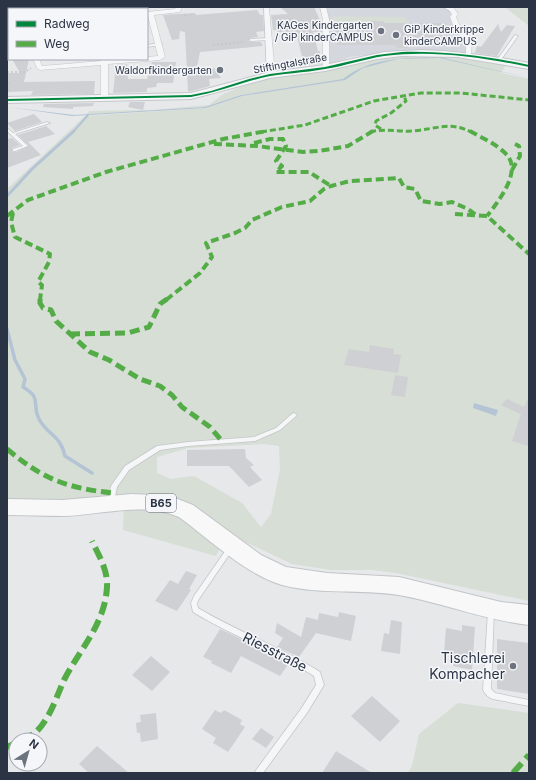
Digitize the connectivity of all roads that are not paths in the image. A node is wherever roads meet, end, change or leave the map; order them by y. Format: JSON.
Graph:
{"nodes":[{"id":1,"x":179,"y":7,"type":"edge"},
{"id":2,"x":323,"y":7,"type":"edge"},
{"id":3,"x":266,"y":8,"type":"dead end"},
{"id":4,"x":448,"y":8,"type":"edge"},
{"id":5,"x":149,"y":14,"type":"edge"},
{"id":6,"x":516,"y":36,"type":"dead end"},
{"id":7,"x":269,"y":39,"type":"junction"},
{"id":8,"x":251,"y":40,"type":"dead end"},
{"id":9,"x":160,"y":44,"type":"junction"},
{"id":10,"x":148,"y":46,"type":"edge"},
{"id":11,"x":469,"y":54,"type":"junction"},
{"id":12,"x":148,"y":59,"type":"edge"},
{"id":13,"x":36,"y":60,"type":"edge"},
{"id":14,"x":123,"y":60,"type":"edge"},
{"id":15,"x":499,"y":60,"type":"junction"},
{"id":16,"x":105,"y":61,"type":"edge"},
{"id":17,"x":529,"y":66,"type":"edge"},
{"id":18,"x":326,"y":68,"type":"junction"},
{"id":19,"x":271,"y":75,"type":"junction"},
{"id":20,"x":105,"y":97,"type":"junction"},
{"id":21,"x":7,"y":100,"type":"edge"},
{"id":22,"x":48,"y":124,"type":"dead end"},
{"id":23,"x":7,"y":129,"type":"edge"},
{"id":24,"x":13,"y":134,"type":"junction"},
{"id":25,"x":14,"y":150,"type":"dead end"},
{"id":26,"x":294,"y":415,"type":"dead end"},
{"id":27,"x":110,"y":504,"type":"junction"},
{"id":28,"x":7,"y":507,"type":"edge"},
{"id":29,"x":232,"y":545,"type":"junction"},
{"id":30,"x":491,"y":609,"type":"junction"},
{"id":31,"x":529,"y":615,"type":"edge"},
{"id":32,"x":529,"y":703,"type":"edge"},
{"id":33,"x":258,"y":773,"type":"edge"}],
"edges":[{"from":1,"to":5,"type":"street"},
{"from":2,"to":18,"type":"street","name":"Stiftingtalstraße"},
{"from":3,"to":7,"type":"street"},
{"from":4,"to":11,"type":"street"},
{"from":5,"to":9,"type":"street"},
{"from":6,"to":15,"type":"lane"},
{"from":7,"to":8,"type":"lane"},
{"from":7,"to":19,"type":"street"},
{"from":9,"to":10,"type":"lane"},
{"from":9,"to":12,"type":"street"},
{"from":11,"to":15,"type":"street","name":"Stiftingtalstraße"},
{"from":11,"to":18,"type":"street","name":"Stiftingtalstraße"},
{"from":13,"to":16,"type":"street"},
{"from":14,"to":16,"type":"street"},
{"from":15,"to":17,"type":"street","name":"Stiftingtalstraße"},
{"from":16,"to":20,"type":"street"},
{"from":18,"to":19,"type":"street","name":"Stiftingtalstraße"},
{"from":19,"to":20,"type":"street","name":"Stiftingtalstraße"},
{"from":20,"to":21,"type":"street","name":"Stiftingtalstraße"},
{"from":22,"to":24,"type":"lane"},
{"from":23,"to":24,"type":"lane"},
{"from":24,"to":25,"type":"lane"},
{"from":26,"to":27,"type":"lane"},
{"from":27,"to":28,"type":"main road","number":"B65"},
{"from":27,"to":29,"type":"main road","number":"B65"},
{"from":29,"to":30,"type":"main road","number":"B65"},
{"from":29,"to":33,"type":"lane","name":"Riesstraße"},
{"from":30,"to":31,"type":"main road","number":"B65"},
{"from":30,"to":32,"type":"lane"}]}
